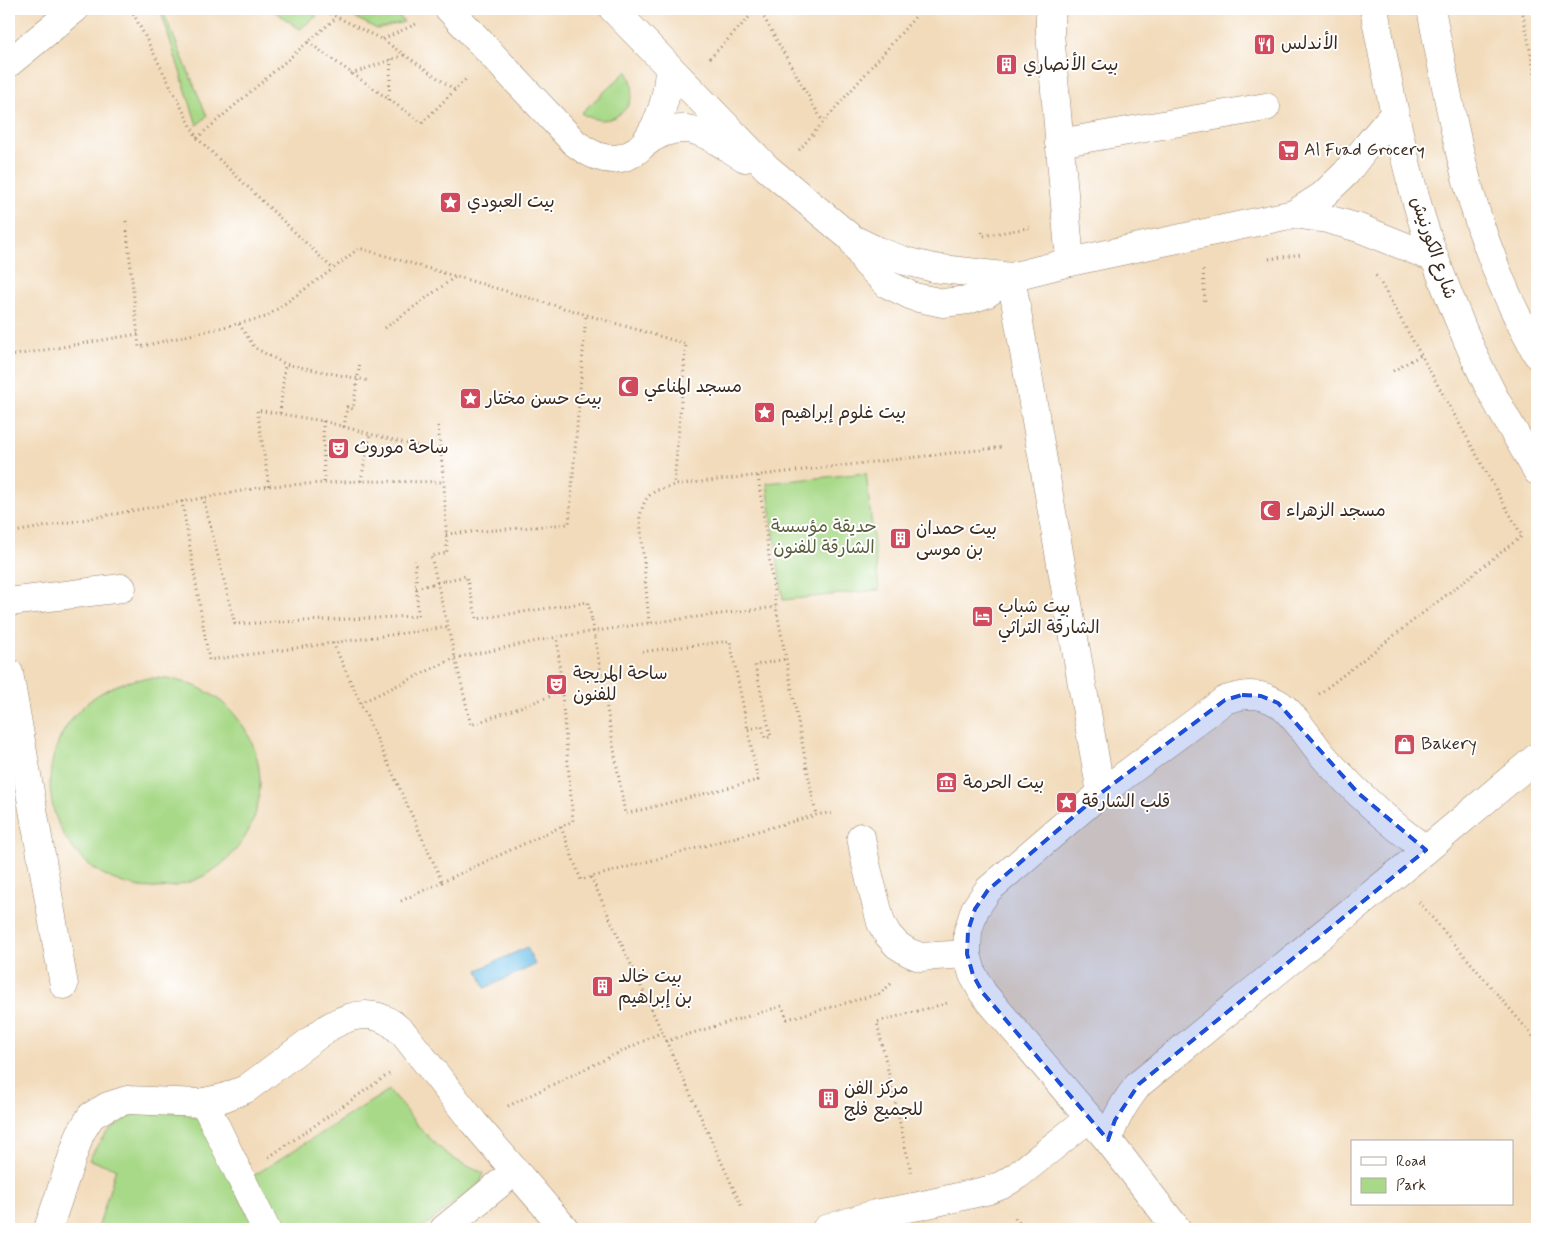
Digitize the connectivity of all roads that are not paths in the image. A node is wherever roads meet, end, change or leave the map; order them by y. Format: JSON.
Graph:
{"nodes":[{"id":1,"x":75,"y":9,"type":"edge"},
{"id":2,"x":449,"y":9,"type":"edge"},
{"id":3,"x":613,"y":9,"type":"edge"},
{"id":4,"x":1053,"y":9,"type":"edge"},
{"id":5,"x":1374,"y":9,"type":"edge"},
{"id":6,"x":1431,"y":9,"type":"edge"},
{"id":7,"x":9,"y":63,"type":"edge"},
{"id":8,"x":677,"y":76,"type":"junction"},
{"id":9,"x":1266,"y":107,"type":"dead end"},
{"id":10,"x":1394,"y":114,"type":"junction"},
{"id":11,"x":1059,"y":143,"type":"junction"},
{"id":12,"x":644,"y":144,"type":"junction"},
{"id":13,"x":772,"y":172,"type":"junction"},
{"id":14,"x":1294,"y":214,"type":"junction"},
{"id":15,"x":1434,"y":258,"type":"junction"},
{"id":16,"x":1070,"y":262,"type":"junction"},
{"id":17,"x":1011,"y":277,"type":"junction"},
{"id":18,"x":1537,"y":354,"type":"edge"},
{"id":19,"x":1537,"y":471,"type":"edge"},
{"id":20,"x":122,"y":588,"type":"dead end"},
{"id":21,"x":9,"y":602,"type":"edge"},
{"id":22,"x":9,"y":673,"type":"edge"},
{"id":23,"x":1537,"y":757,"type":"edge"},
{"id":24,"x":1101,"y":792,"type":"junction"},
{"id":25,"x":861,"y":837,"type":"road end"},
{"id":26,"x":1426,"y":850,"type":"junction"},
{"id":27,"x":967,"y":954,"type":"junction"},
{"id":28,"x":64,"y":985,"type":"dead end"},
{"id":29,"x":204,"y":1102,"type":"junction"},
{"id":30,"x":1089,"y":1118,"type":"junction"},
{"id":31,"x":1108,"y":1140,"type":"junction"},
{"id":32,"x":515,"y":1171,"type":"junction"},
{"id":33,"x":48,"y":1229,"type":"edge"},
{"id":34,"x":266,"y":1229,"type":"edge"},
{"id":35,"x":444,"y":1229,"type":"edge"},
{"id":36,"x":565,"y":1229,"type":"edge"},
{"id":37,"x":826,"y":1229,"type":"edge"},
{"id":38,"x":1178,"y":1229,"type":"edge"}],
"edges":[{"from":1,"to":7,"type":"street"},
{"from":2,"to":12,"type":"street"},
{"from":3,"to":8,"type":"street"},
{"from":4,"to":11,"type":"street"},
{"from":5,"to":10,"type":"street","name":"شارع الكورنيش"},
{"from":6,"to":18,"type":"street"},
{"from":8,"to":12,"type":"street"},
{"from":8,"to":13,"type":"street"},
{"from":9,"to":11,"type":"street"},
{"from":10,"to":14,"type":"street"},
{"from":10,"to":15,"type":"street","name":"شارع الكورنيش"},
{"from":11,"to":16,"type":"street"},
{"from":12,"to":13,"type":"street"},
{"from":13,"to":17,"type":"street"},
{"from":14,"to":15,"type":"street"},
{"from":14,"to":16,"type":"street"},
{"from":15,"to":19,"type":"street","name":"شارع الكورنيش"},
{"from":16,"to":17,"type":"street"},
{"from":17,"to":24,"type":"street"},
{"from":20,"to":21,"type":"street"},
{"from":22,"to":28,"type":"street"},
{"from":23,"to":26,"type":"street"},
{"from":24,"to":26,"type":"street"},
{"from":24,"to":27,"type":"street"},
{"from":25,"to":27,"type":"street"},
{"from":26,"to":31,"type":"street"},
{"from":27,"to":30,"type":"street"},
{"from":29,"to":32,"type":"street"},
{"from":29,"to":33,"type":"street"},
{"from":29,"to":34,"type":"street"},
{"from":30,"to":31,"type":"street"},
{"from":30,"to":37,"type":"street"},
{"from":31,"to":38,"type":"street"},
{"from":32,"to":35,"type":"street"},
{"from":32,"to":36,"type":"street"}]}
